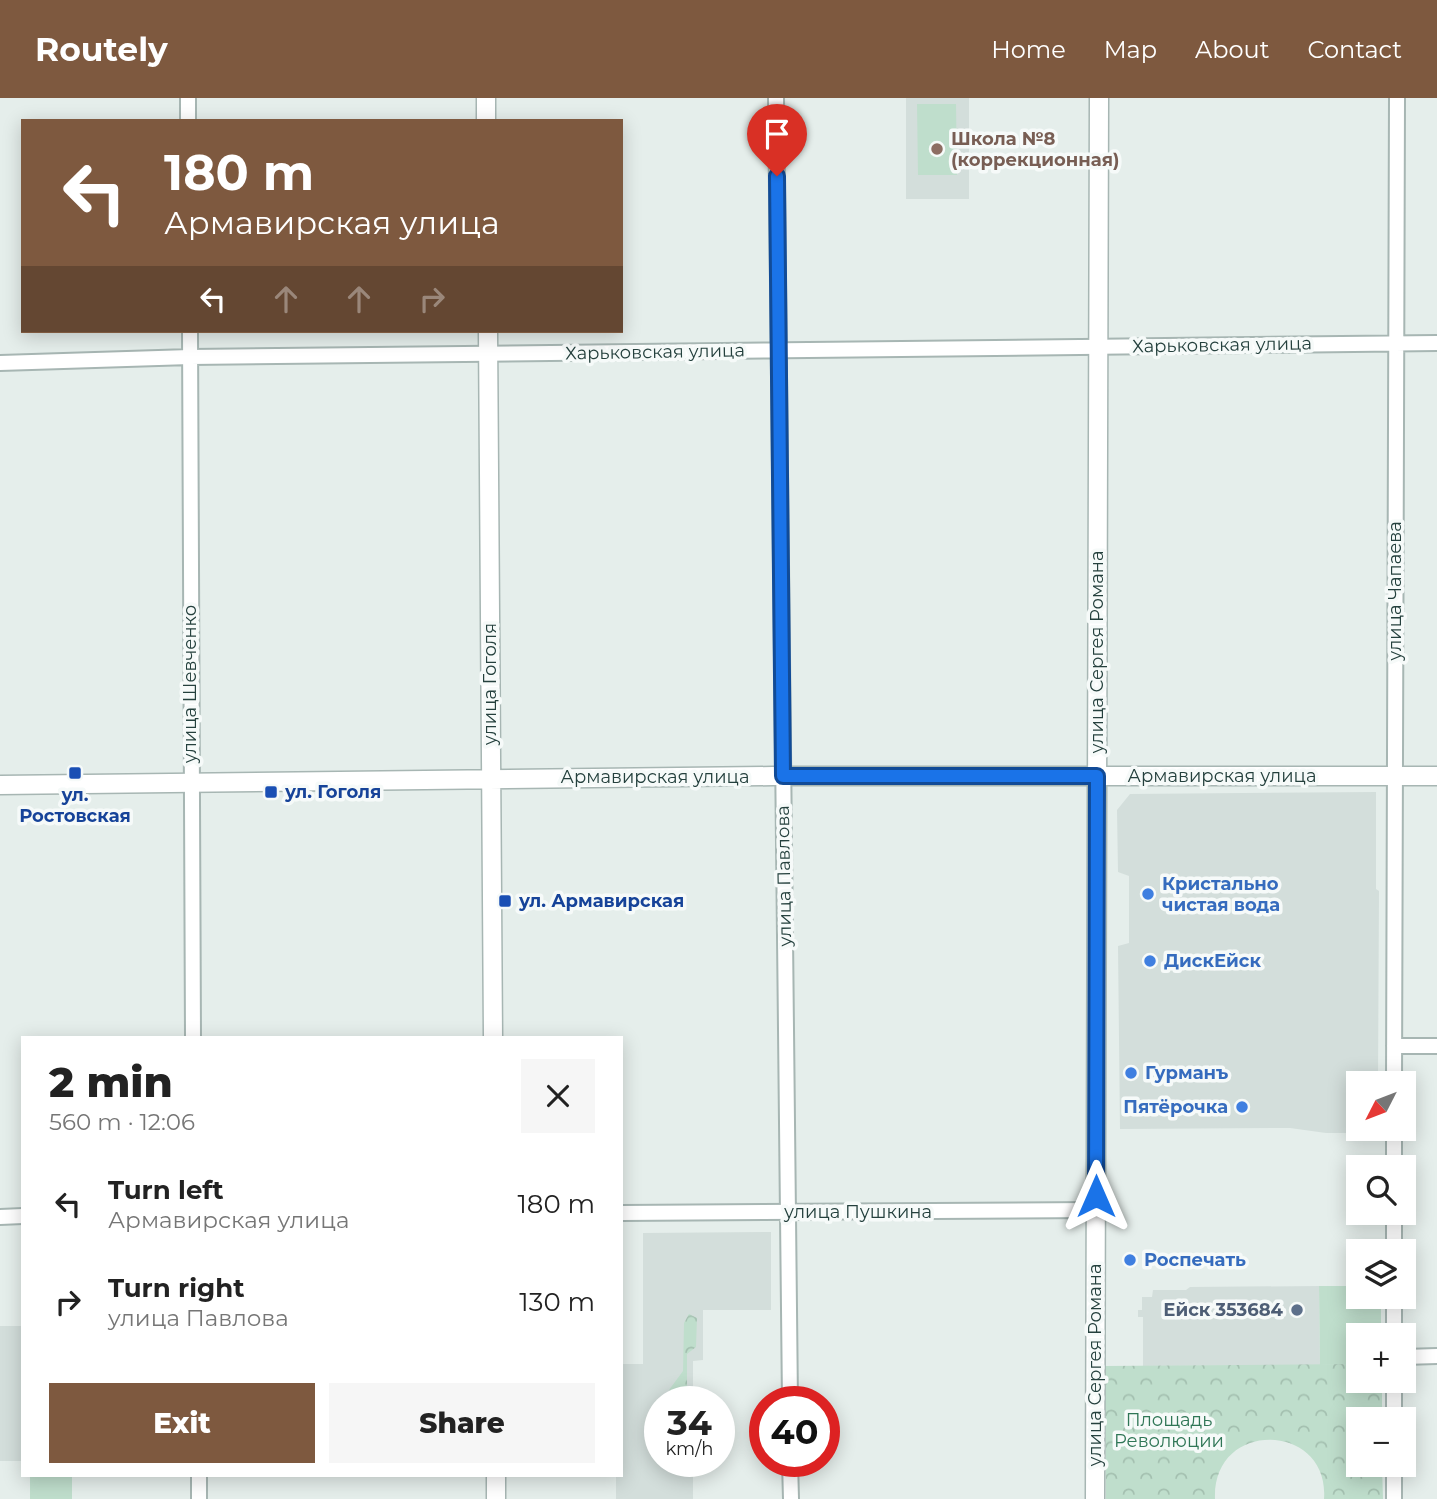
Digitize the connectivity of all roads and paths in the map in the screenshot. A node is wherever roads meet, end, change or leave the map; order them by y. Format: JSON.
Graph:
{"nodes":[{"id":1,"x":188,"y":98,"type":"edge"},
{"id":2,"x":486,"y":98,"type":"edge"},
{"id":3,"x":776,"y":98,"type":"edge"},
{"id":4,"x":1099,"y":98,"type":"edge"},
{"id":5,"x":1397,"y":98,"type":"edge"},
{"id":6,"x":188,"y":119,"type":"edge"},
{"id":7,"x":486,"y":119,"type":"edge"},
{"id":8,"x":190,"y":333,"type":"edge"},
{"id":9,"x":488,"y":333,"type":"edge"},
{"id":10,"x":1397,"y":343,"type":"junction"},
{"id":11,"x":1437,"y":343,"type":"edge"},
{"id":12,"x":1099,"y":347,"type":"junction"},
{"id":13,"x":779,"y":349,"type":"junction"},
{"id":14,"x":488,"y":355,"type":"junction"},
{"id":15,"x":190,"y":357,"type":"junction"},
{"id":16,"x":0,"y":363,"type":"edge"},
{"id":17,"x":783,"y":776,"type":"junction"},
{"id":18,"x":1097,"y":776,"type":"junction"},
{"id":19,"x":1394,"y":776,"type":"junction"},
{"id":20,"x":1437,"y":776,"type":"edge"},
{"id":21,"x":491,"y":779,"type":"junction"},
{"id":22,"x":191,"y":782,"type":"junction"},
{"id":23,"x":0,"y":785,"type":"edge"},
{"id":24,"x":194,"y":1036,"type":"edge"},
{"id":25,"x":493,"y":1036,"type":"edge"},
{"id":26,"x":1394,"y":1046,"type":"junction"},
{"id":27,"x":1437,"y":1046,"type":"edge"},
{"id":28,"x":1394,"y":1071,"type":"edge"},
{"id":29,"x":1096,"y":1210,"type":"junction"},
{"id":30,"x":788,"y":1212,"type":"junction"},
{"id":31,"x":623,"y":1213,"type":"edge"},
{"id":32,"x":21,"y":1216,"type":"edge"},
{"id":33,"x":0,"y":1217,"type":"edge"},
{"id":34,"x":1416,"y":1356,"type":"edge"},
{"id":35,"x":1437,"y":1356,"type":"edge"},
{"id":36,"x":790,"y":1386,"type":"edge"},
{"id":37,"x":199,"y":1477,"type":"edge"},
{"id":38,"x":496,"y":1477,"type":"edge"},
{"id":39,"x":790,"y":1477,"type":"edge"},
{"id":40,"x":1394,"y":1477,"type":"edge"},
{"id":41,"x":199,"y":1499,"type":"edge"},
{"id":42,"x":496,"y":1499,"type":"edge"},
{"id":43,"x":791,"y":1499,"type":"edge"},
{"id":44,"x":1095,"y":1499,"type":"edge"},
{"id":45,"x":1394,"y":1499,"type":"edge"}],
"edges":[{"from":1,"to":6,"type":"street"},
{"from":2,"to":7,"type":"street"},
{"from":3,"to":13,"type":"street","name":"улица Павлова"},
{"from":4,"to":12,"type":"street","name":"улица Сергея Романа"},
{"from":5,"to":10,"type":"street","name":"улица Чапаева"},
{"from":8,"to":15,"type":"street","name":"улица Шевченко"},
{"from":9,"to":14,"type":"street","name":"улица Гоголя"},
{"from":10,"to":11,"type":"street","name":"Харьковская улица"},
{"from":10,"to":12,"type":"street","name":"Харьковская улица"},
{"from":10,"to":19,"type":"street","name":"улица Чапаева"},
{"from":12,"to":13,"type":"street","name":"Харьковская улица"},
{"from":12,"to":18,"type":"street","name":"улица Сергея Романа"},
{"from":13,"to":14,"type":"street","name":"Харьковская улица"},
{"from":13,"to":17,"type":"street","name":"улица Павлова"},
{"from":14,"to":15,"type":"street","name":"Харьковская улица"},
{"from":14,"to":21,"type":"street","name":"улица Гоголя"},
{"from":15,"to":16,"type":"street","name":"Харьковская улица"},
{"from":15,"to":22,"type":"street","name":"улица Шевченко"},
{"from":17,"to":18,"type":"street","name":"Армавирская улица"},
{"from":17,"to":21,"type":"street","name":"Армавирская улица"},
{"from":17,"to":30,"type":"street","name":"улица Павлова"},
{"from":18,"to":19,"type":"street","name":"Армавирская улица"},
{"from":18,"to":29,"type":"street","name":"улица Сергея Романа"},
{"from":19,"to":20,"type":"street","name":"Армавирская улица"},
{"from":19,"to":26,"type":"street","name":"улица Чапаева"},
{"from":21,"to":22,"type":"street","name":"Армавирская улица"},
{"from":21,"to":25,"type":"street","name":"улица Гоголя"},
{"from":22,"to":23,"type":"street","name":"Армавирская улица"},
{"from":22,"to":24,"type":"street","name":"улица Шевченко"},
{"from":26,"to":27,"type":"street"},
{"from":26,"to":28,"type":"street","name":"улица Чапаева"},
{"from":29,"to":30,"type":"street","name":"улица Пушкина"},
{"from":29,"to":44,"type":"street","name":"улица Сергея Романа"},
{"from":30,"to":31,"type":"street","name":"улица Пушкина"},
{"from":30,"to":36,"type":"street","name":"улица Павлова"},
{"from":32,"to":33,"type":"street"},
{"from":34,"to":35,"type":"street"},
{"from":37,"to":41,"type":"street"},
{"from":38,"to":42,"type":"street"},
{"from":39,"to":43,"type":"street"},
{"from":40,"to":45,"type":"street"}]}
